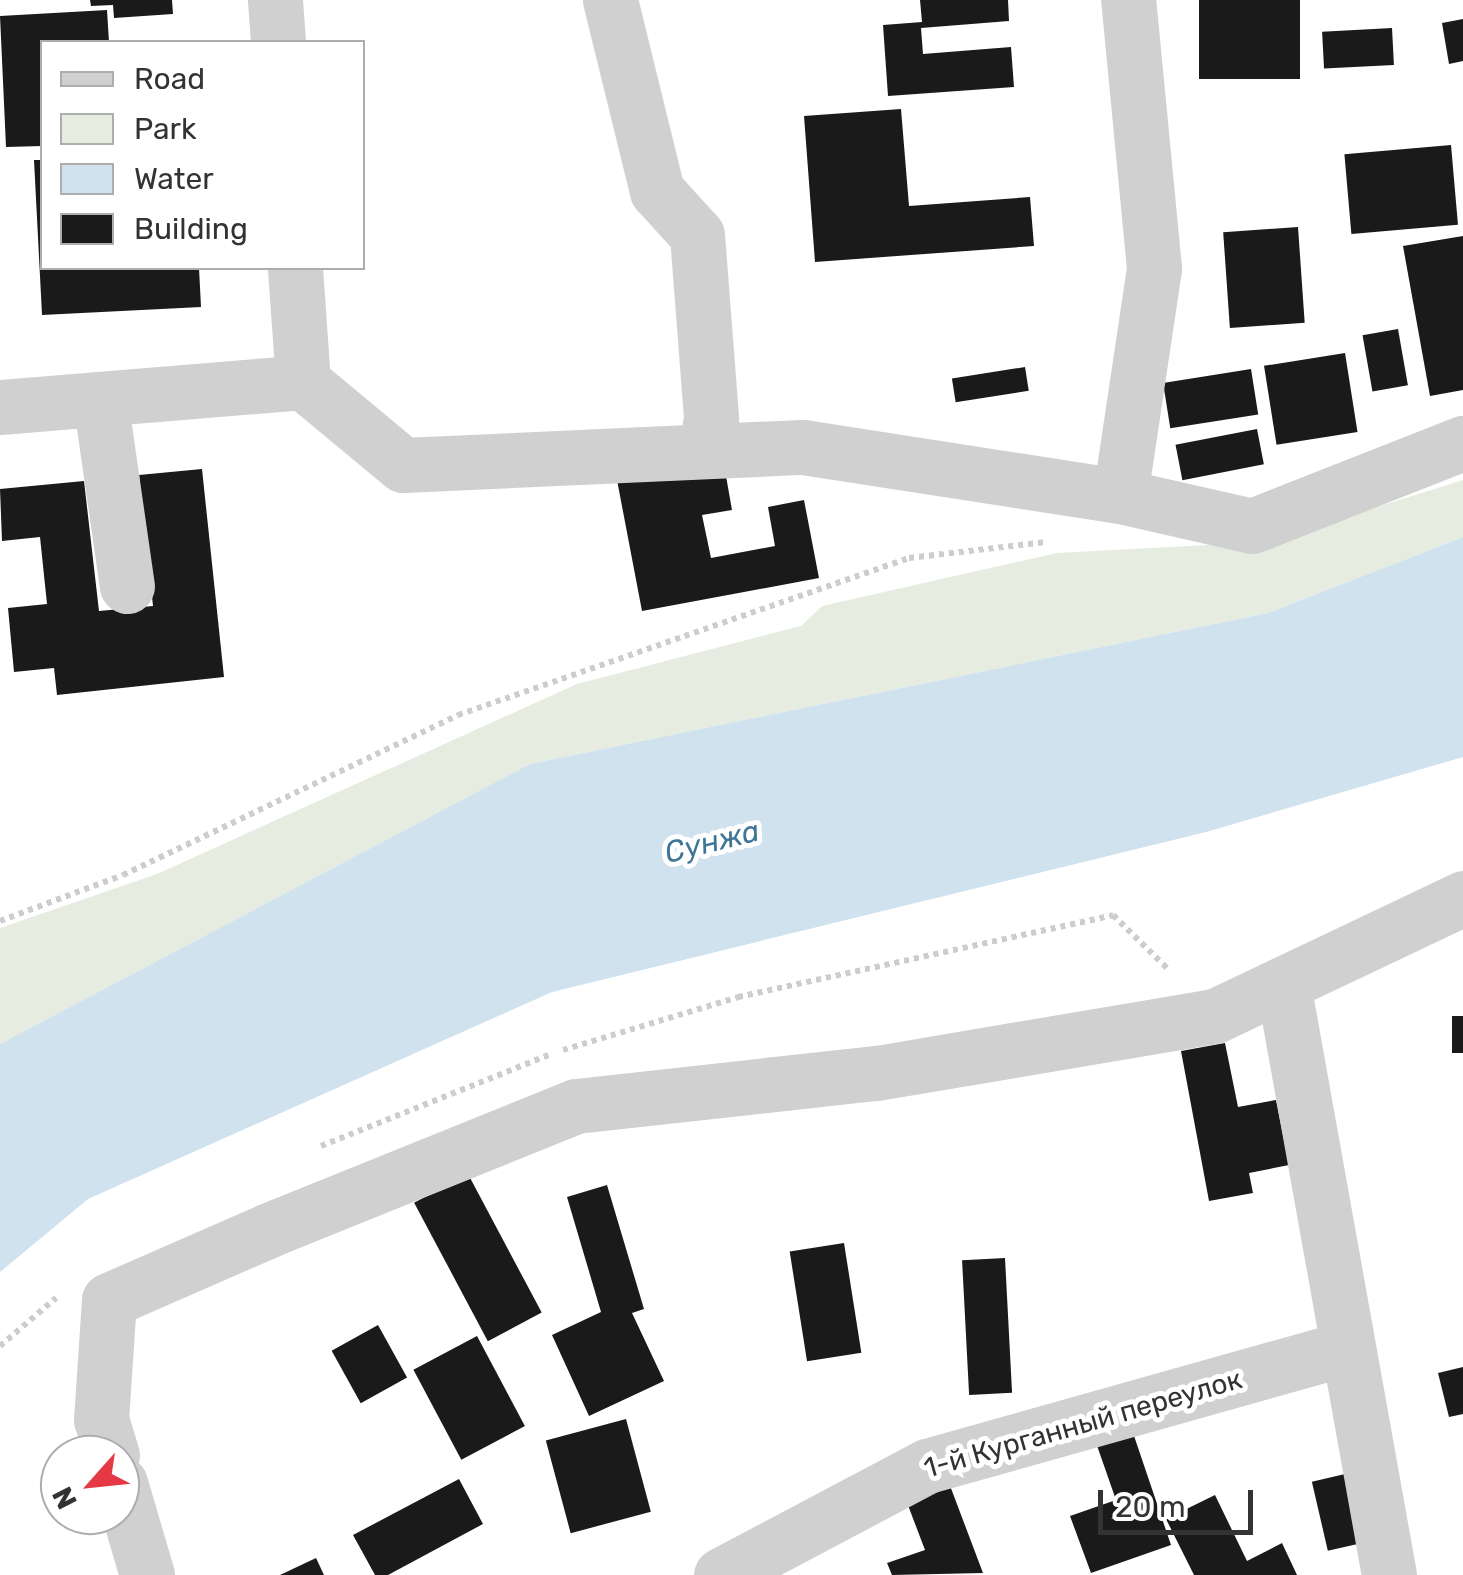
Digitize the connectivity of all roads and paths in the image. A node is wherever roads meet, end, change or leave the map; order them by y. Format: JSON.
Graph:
{"nodes":[{"id":1,"x":275,"y":0,"type":"edge"},
{"id":2,"x":610,"y":0,"type":"edge"},
{"id":3,"x":1128,"y":0,"type":"edge"},
{"id":4,"x":278,"y":40,"type":"edge"},
{"id":5,"x":295,"y":270,"type":"edge"},
{"id":6,"x":303,"y":382,"type":"junction"},
{"id":7,"x":100,"y":399,"type":"junction"},
{"id":8,"x":0,"y":408,"type":"edge"},
{"id":9,"x":1463,"y":443,"type":"edge"},
{"id":10,"x":706,"y":451,"type":"junction"},
{"id":11,"x":1120,"y":496,"type":"junction"},
{"id":12,"x":1060,"y":540,"type":"dead end"},
{"id":13,"x":127,"y":586,"type":"dead end"},
{"id":14,"x":1463,"y":898,"type":"edge"},
{"id":15,"x":0,"y":921,"type":"edge"},
{"id":16,"x":1283,"y":984,"type":"junction"},
{"id":17,"x":1348,"y":1348,"type":"junction"},
{"id":18,"x":106,"y":1435,"type":"edge"},
{"id":19,"x":136,"y":1535,"type":"edge"},
{"id":20,"x":148,"y":1575,"type":"edge"},
{"id":21,"x":721,"y":1575,"type":"edge"},
{"id":22,"x":1389,"y":1575,"type":"edge"}],
"edges":[{"from":1,"to":4,"type":"street"},
{"from":2,"to":10,"type":"street"},
{"from":3,"to":11,"type":"street"},
{"from":5,"to":6,"type":"street"},
{"from":6,"to":7,"type":"street"},
{"from":6,"to":10,"type":"street"},
{"from":7,"to":8,"type":"street"},
{"from":7,"to":13,"type":"street"},
{"from":9,"to":11,"type":"street"},
{"from":10,"to":11,"type":"street"},
{"from":12,"to":15,"type":"path"},
{"from":14,"to":16,"type":"street"},
{"from":16,"to":17,"type":"street"},
{"from":16,"to":18,"type":"street"},
{"from":17,"to":21,"type":"street","name":"1-й Курганный переулок"},
{"from":17,"to":22,"type":"street"},
{"from":19,"to":20,"type":"street"}]}
